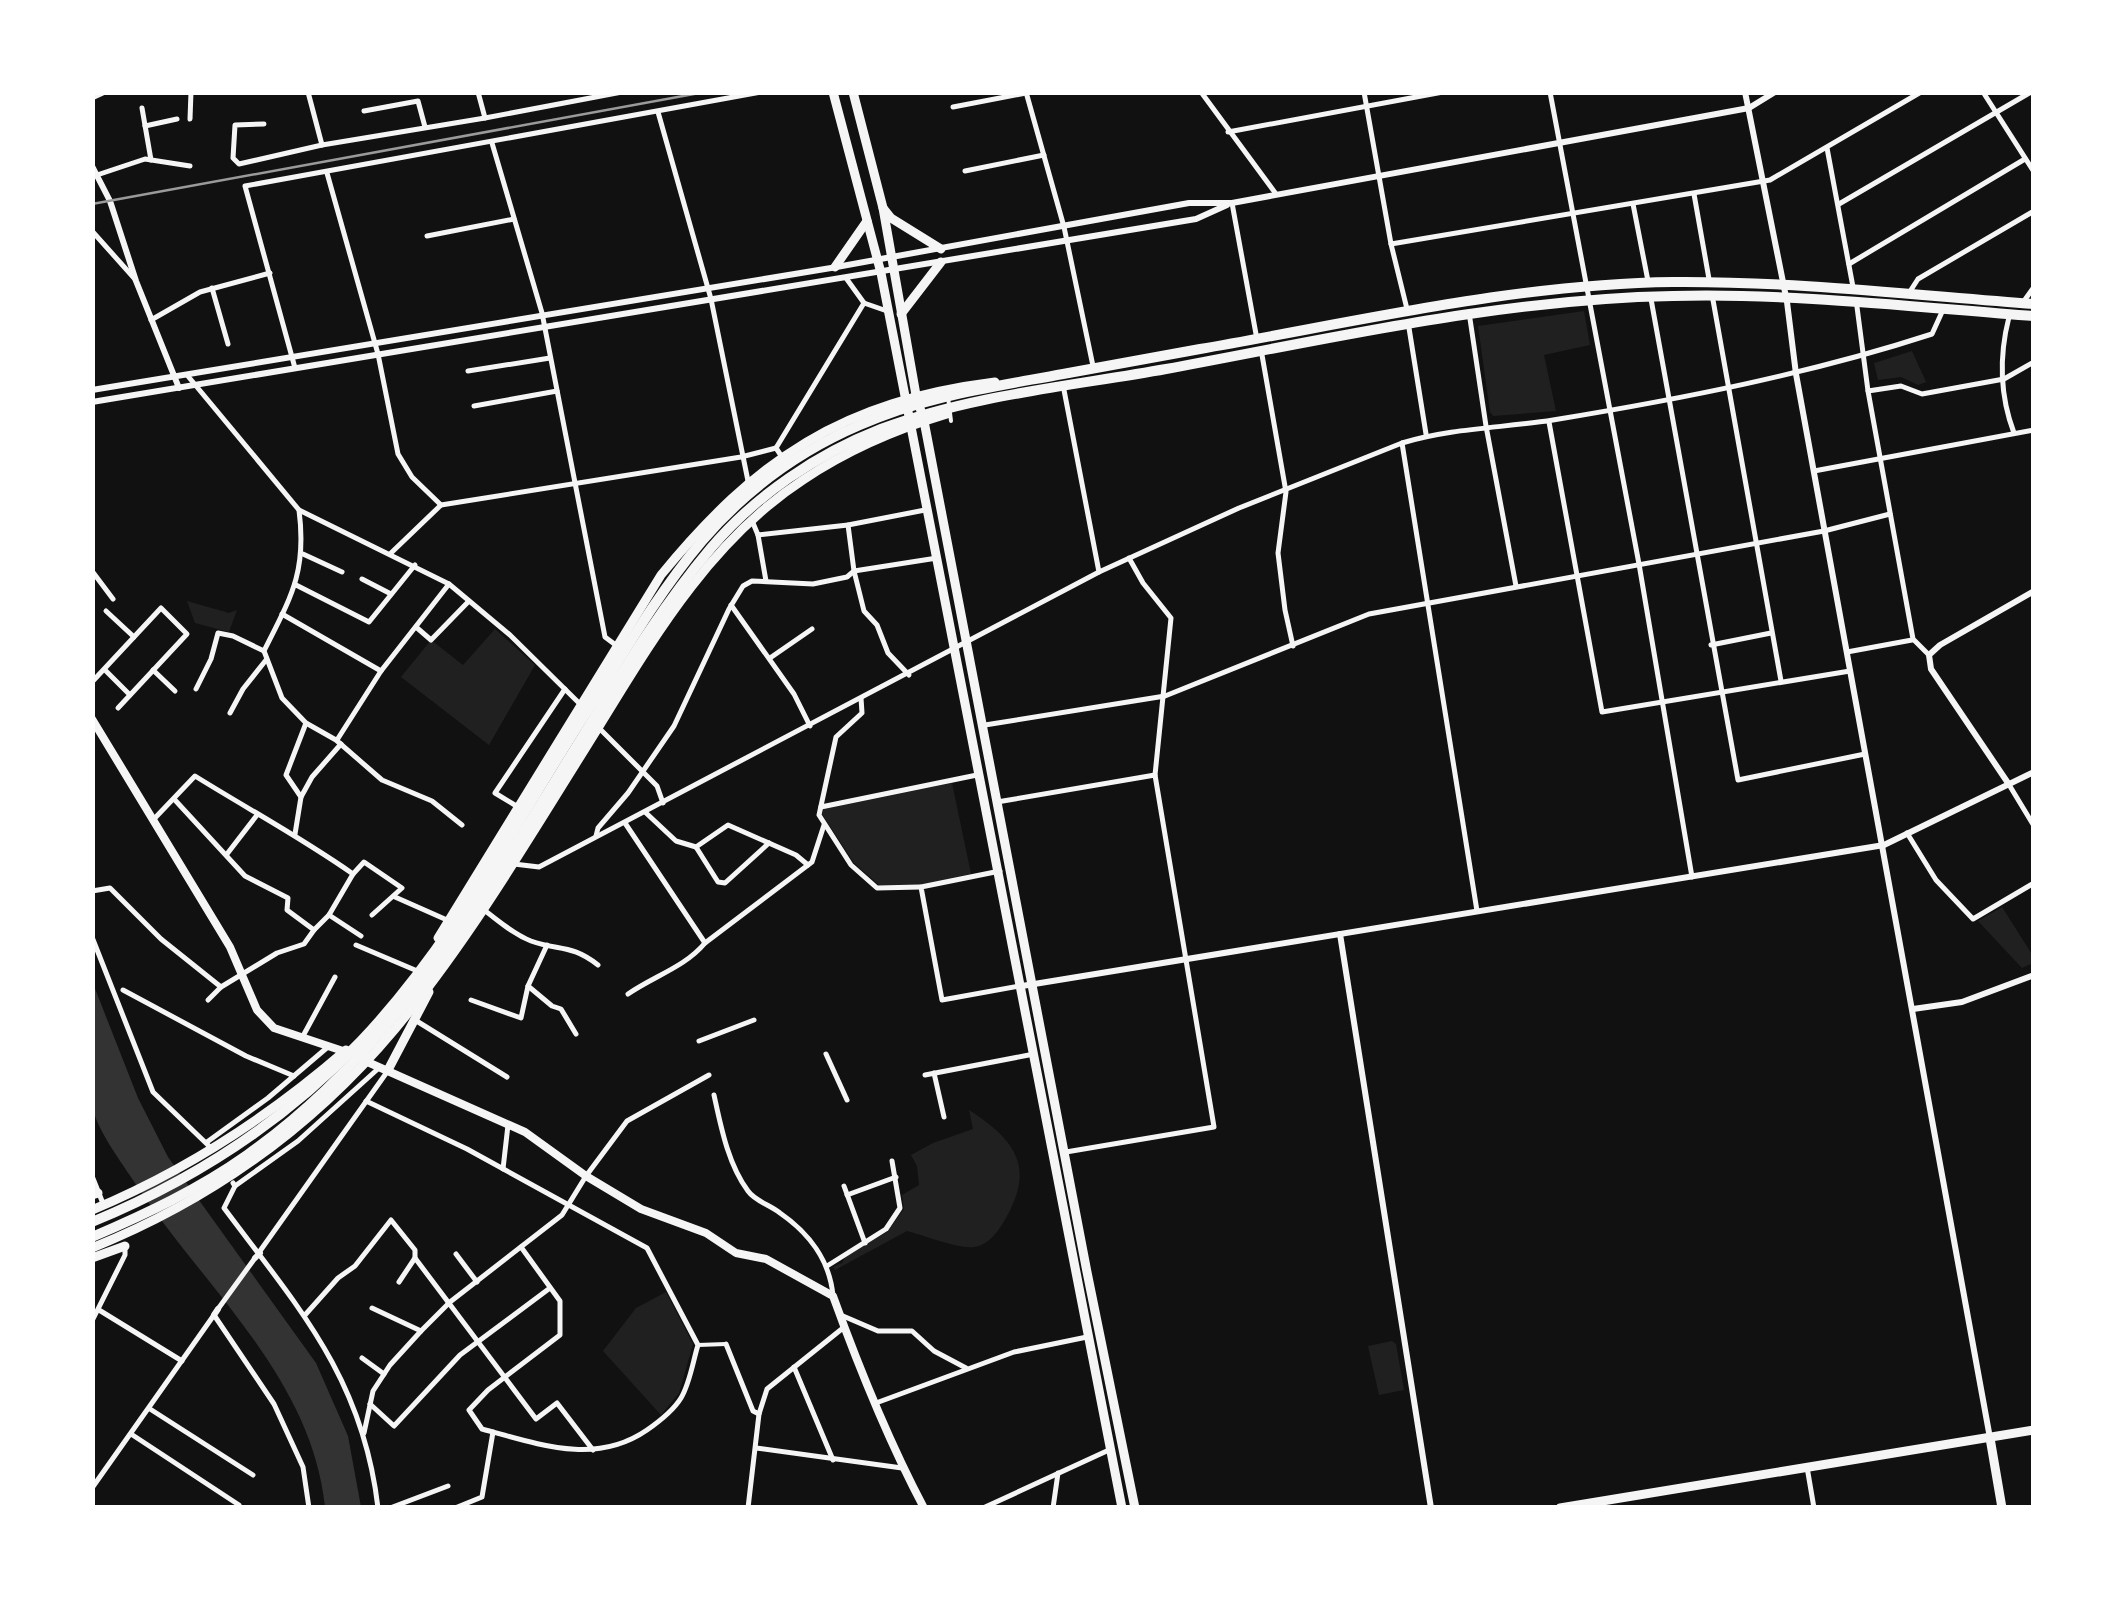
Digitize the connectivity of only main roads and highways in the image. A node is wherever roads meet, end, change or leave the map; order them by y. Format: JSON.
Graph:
{"nodes":[{"id":1,"x":833,"y":92,"type":"edge"},
{"id":2,"x":853,"y":92,"type":"edge"},
{"id":3,"x":883,"y":208,"type":"junction"},
{"id":4,"x":867,"y":221,"type":"junction"},
{"id":5,"x":942,"y":249,"type":"road end"},
{"id":6,"x":941,"y":262,"type":"road end"},
{"id":7,"x":835,"y":267,"type":"road end"},
{"id":8,"x":2030,"y":302,"type":"edge"},
{"id":9,"x":901,"y":314,"type":"junction"},
{"id":10,"x":2034,"y":318,"type":"edge"},
{"id":11,"x":916,"y":395,"type":"junction"},
{"id":12,"x":904,"y":398,"type":"junction"},
{"id":13,"x":924,"y":420,"type":"junction"},
{"id":14,"x":910,"y":426,"type":"junction"},
{"id":15,"x":92,"y":719,"type":"edge"},
{"id":16,"x":442,"y":968,"type":"junction"},
{"id":17,"x":344,"y":1052,"type":"junction"},
{"id":18,"x":367,"y":1062,"type":"junction"},
{"id":19,"x":384,"y":1068,"type":"junction"},
{"id":20,"x":92,"y":1210,"type":"edge"},
{"id":21,"x":92,"y":1222,"type":"edge"},
{"id":22,"x":92,"y":1237,"type":"edge"},
{"id":23,"x":125,"y":1246,"type":"road end"},
{"id":24,"x":92,"y":1248,"type":"edge"},
{"id":25,"x":92,"y":1258,"type":"edge"},
{"id":26,"x":2034,"y":1430,"type":"edge"},
{"id":27,"x":1990,"y":1438,"type":"junction"},
{"id":28,"x":1575,"y":1506,"type":"edge"},
{"id":29,"x":924,"y":1508,"type":"edge"},
{"id":30,"x":1122,"y":1508,"type":"edge"},
{"id":31,"x":1135,"y":1508,"type":"edge"},
{"id":32,"x":1560,"y":1508,"type":"edge"},
{"id":33,"x":2002,"y":1508,"type":"edge"}],
"edges":[{"from":1,"to":4,"type":"main road"},
{"from":2,"to":3,"type":"main road"},
{"from":3,"to":5,"type":"main road"},
{"from":3,"to":9,"type":"main road"},
{"from":4,"to":7,"type":"main road"},
{"from":4,"to":12,"type":"main road"},
{"from":6,"to":9,"type":"main road"},
{"from":8,"to":11,"type":"main road"},
{"from":8,"to":21,"type":"highway"},
{"from":9,"to":11,"type":"main road"},
{"from":10,"to":13,"type":"main road"},
{"from":10,"to":22,"type":"highway"},
{"from":11,"to":12,"type":"main road"},
{"from":11,"to":13,"type":"main road"},
{"from":12,"to":14,"type":"main road"},
{"from":12,"to":17,"type":"main road"},
{"from":13,"to":14,"type":"main road"},
{"from":13,"to":31,"type":"main road"},
{"from":14,"to":16,"type":"main road"},
{"from":14,"to":30,"type":"main road"},
{"from":15,"to":17,"type":"main road"},
{"from":16,"to":18,"type":"main road"},
{"from":16,"to":19,"type":"main road"},
{"from":17,"to":18,"type":"main road"},
{"from":17,"to":20,"type":"main road"},
{"from":18,"to":19,"type":"main road"},
{"from":18,"to":24,"type":"main road"},
{"from":19,"to":29,"type":"main road"},
{"from":23,"to":25,"type":"main road"},
{"from":26,"to":27,"type":"main road"},
{"from":27,"to":28,"type":"main road"},
{"from":27,"to":33,"type":"main road"},
{"from":28,"to":32,"type":"main road"}]}
